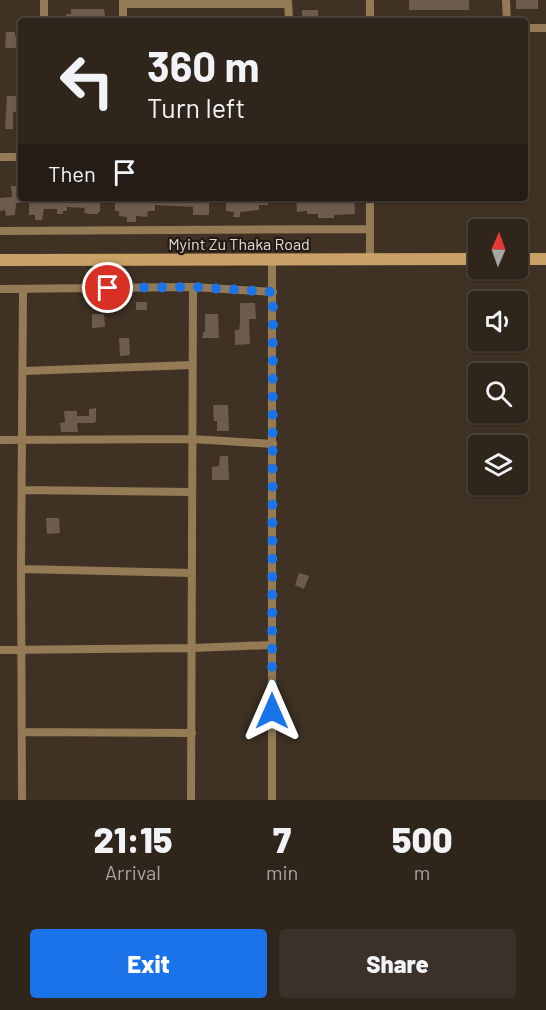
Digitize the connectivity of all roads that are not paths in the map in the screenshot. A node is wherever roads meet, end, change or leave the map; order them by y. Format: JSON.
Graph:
{"nodes":[{"id":1,"x":44,"y":0,"type":"edge"},
{"id":2,"x":370,"y":0,"type":"edge"},
{"id":3,"x":506,"y":0,"type":"edge"},
{"id":4,"x":123,"y":2,"type":"edge"},
{"id":5,"x":288,"y":2,"type":"edge"},
{"id":6,"x":44,"y":18,"type":"edge"},
{"id":7,"x":123,"y":18,"type":"edge"},
{"id":8,"x":289,"y":18,"type":"edge"},
{"id":9,"x":370,"y":18,"type":"edge"},
{"id":10,"x":507,"y":18,"type":"edge"},
{"id":11,"x":528,"y":28,"type":"edge"},
{"id":12,"x":546,"y":28,"type":"edge"},
{"id":13,"x":18,"y":157,"type":"edge"},
{"id":14,"x":0,"y":158,"type":"edge"},
{"id":15,"x":370,"y":201,"type":"edge"},
{"id":16,"x":369,"y":229,"type":"junction"},
{"id":17,"x":0,"y":231,"type":"edge"},
{"id":18,"x":369,"y":259,"type":"junction"},
{"id":19,"x":468,"y":259,"type":"edge"},
{"id":20,"x":528,"y":259,"type":"edge"},
{"id":21,"x":546,"y":259,"type":"edge"},
{"id":22,"x":0,"y":260,"type":"edge"},
{"id":23,"x":272,"y":260,"type":"junction"},
{"id":24,"x":193,"y":287,"type":"junction"},
{"id":25,"x":0,"y":289,"type":"edge"},
{"id":26,"x":23,"y":289,"type":"junction"},
{"id":27,"x":273,"y":292,"type":"junction"},
{"id":28,"x":192,"y":365,"type":"junction"},
{"id":29,"x":24,"y":371,"type":"junction"},
{"id":30,"x":0,"y":440,"type":"edge"},
{"id":31,"x":22,"y":440,"type":"junction"},
{"id":32,"x":192,"y":440,"type":"junction"},
{"id":33,"x":273,"y":444,"type":"junction"},
{"id":34,"x":22,"y":490,"type":"junction"},
{"id":35,"x":192,"y":492,"type":"junction"},
{"id":36,"x":21,"y":569,"type":"junction"},
{"id":37,"x":192,"y":573,"type":"junction"},
{"id":38,"x":272,"y":645,"type":"junction"},
{"id":39,"x":192,"y":648,"type":"junction"},
{"id":40,"x":22,"y":649,"type":"junction"},
{"id":41,"x":0,"y":650,"type":"edge"},
{"id":42,"x":21,"y":732,"type":"junction"},
{"id":43,"x":192,"y":733,"type":"junction"},
{"id":44,"x":22,"y":800,"type":"edge"},
{"id":45,"x":191,"y":800,"type":"edge"},
{"id":46,"x":272,"y":800,"type":"edge"}],
"edges":[{"from":1,"to":6,"type":"street"},
{"from":2,"to":9,"type":"street"},
{"from":3,"to":10,"type":"street"},
{"from":4,"to":5,"type":"street"},
{"from":4,"to":7,"type":"street"},
{"from":5,"to":8,"type":"street"},
{"from":11,"to":12,"type":"street"},
{"from":13,"to":14,"type":"street"},
{"from":15,"to":16,"type":"street"},
{"from":16,"to":17,"type":"street"},
{"from":16,"to":18,"type":"street"},
{"from":18,"to":19,"type":"street","name":"Myint Zu Thaka Road"},
{"from":18,"to":23,"type":"street","name":"Myint Zu Thaka Road"},
{"from":20,"to":21,"type":"street"},
{"from":22,"to":23,"type":"street","name":"Myint Zu Thaka Road"},
{"from":23,"to":27,"type":"street"},
{"from":24,"to":26,"type":"street"},
{"from":24,"to":27,"type":"street"},
{"from":24,"to":28,"type":"street"},
{"from":25,"to":26,"type":"street"},
{"from":26,"to":29,"type":"street"},
{"from":27,"to":33,"type":"street"},
{"from":28,"to":29,"type":"street"},
{"from":28,"to":32,"type":"street"},
{"from":29,"to":31,"type":"street"},
{"from":30,"to":31,"type":"street"},
{"from":31,"to":32,"type":"street"},
{"from":31,"to":34,"type":"street"},
{"from":32,"to":33,"type":"street"},
{"from":32,"to":35,"type":"street"},
{"from":33,"to":38,"type":"street"},
{"from":34,"to":35,"type":"street"},
{"from":34,"to":36,"type":"street"},
{"from":35,"to":37,"type":"street"},
{"from":36,"to":37,"type":"street"},
{"from":36,"to":40,"type":"street"},
{"from":37,"to":39,"type":"street"},
{"from":38,"to":39,"type":"street"},
{"from":38,"to":46,"type":"street"},
{"from":39,"to":40,"type":"street"},
{"from":39,"to":43,"type":"street"},
{"from":40,"to":41,"type":"street"},
{"from":40,"to":42,"type":"street"},
{"from":42,"to":43,"type":"street"},
{"from":42,"to":44,"type":"street"},
{"from":43,"to":45,"type":"street"}]}
